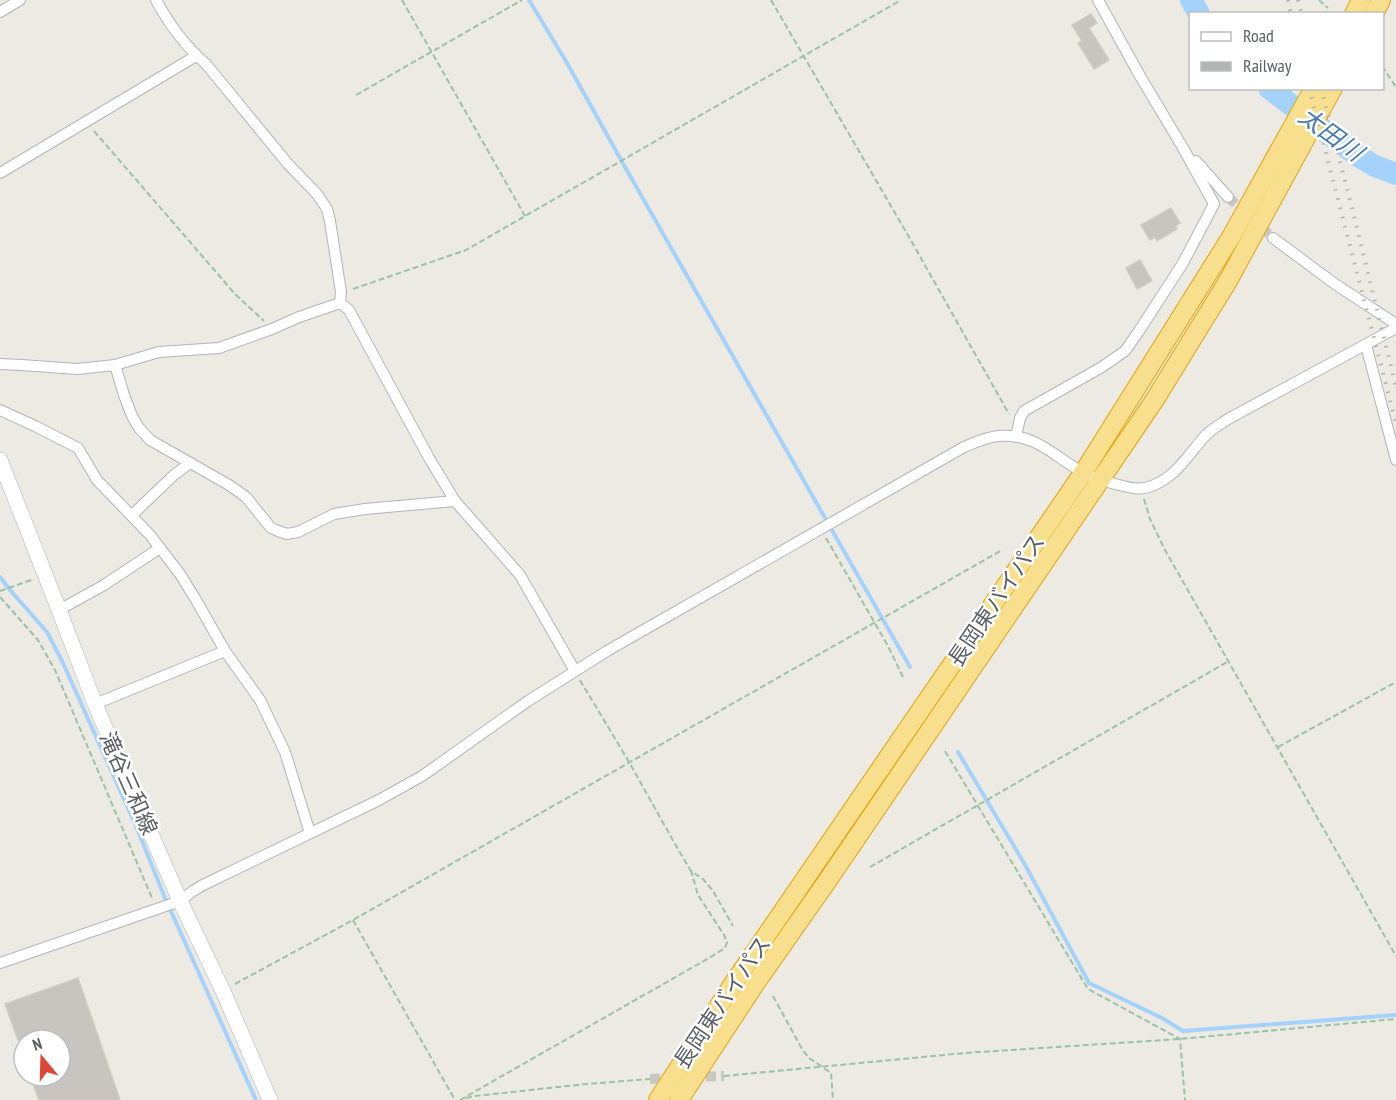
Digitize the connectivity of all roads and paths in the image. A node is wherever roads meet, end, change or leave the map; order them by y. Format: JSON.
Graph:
{"nodes":[{"id":1,"x":20,"y":0,"type":"edge"},
{"id":2,"x":156,"y":0,"type":"edge"},
{"id":3,"x":402,"y":0,"type":"edge"},
{"id":4,"x":522,"y":0,"type":"edge"},
{"id":5,"x":771,"y":0,"type":"edge"},
{"id":6,"x":901,"y":0,"type":"edge"},
{"id":7,"x":1098,"y":0,"type":"edge"},
{"id":8,"x":1319,"y":0,"type":"edge"},
{"id":9,"x":1328,"y":8,"type":"dead end"},
{"id":10,"x":0,"y":12,"type":"edge"},
{"id":11,"x":432,"y":53,"type":"junction"},
{"id":12,"x":196,"y":56,"type":"junction"},
{"id":13,"x":802,"y":56,"type":"junction"},
{"id":14,"x":1384,"y":68,"type":"edge"},
{"id":15,"x":1396,"y":87,"type":"edge"},
{"id":16,"x":1313,"y":90,"type":"edge"},
{"id":17,"x":1332,"y":90,"type":"edge"},
{"id":18,"x":356,"y":95,"type":"dead end"},
{"id":19,"x":86,"y":122,"type":"junction"},
{"id":20,"x":1184,"y":148,"type":"junction"},
{"id":21,"x":0,"y":172,"type":"edge"},
{"id":22,"x":1228,"y":197,"type":"tunnel mouth"},
{"id":23,"x":1258,"y":208,"type":"junction"},
{"id":24,"x":525,"y":216,"type":"junction"},
{"id":25,"x":1273,"y":238,"type":"tunnel mouth"},
{"id":26,"x":341,"y":297,"type":"junction"},
{"id":27,"x":1396,"y":326,"type":"edge"},
{"id":28,"x":272,"y":329,"type":"junction"},
{"id":29,"x":1366,"y":345,"type":"junction"},
{"id":30,"x":0,"y":364,"type":"edge"},
{"id":31,"x":115,"y":365,"type":"junction"},
{"id":32,"x":0,"y":410,"type":"edge"},
{"id":33,"x":1020,"y":418,"type":"junction"},
{"id":34,"x":1016,"y":437,"type":"junction"},
{"id":35,"x":0,"y":460,"type":"edge"},
{"id":36,"x":1396,"y":460,"type":"edge"},
{"id":37,"x":190,"y":463,"type":"junction"},
{"id":38,"x":1083,"y":473,"type":"junction"},
{"id":39,"x":1100,"y":480,"type":"junction"},
{"id":40,"x":1141,"y":488,"type":"junction"},
{"id":41,"x":455,"y":501,"type":"junction"},
{"id":42,"x":132,"y":515,"type":"junction"},
{"id":43,"x":821,"y":529,"type":"junction"},
{"id":44,"x":160,"y":548,"type":"junction"},
{"id":45,"x":1002,"y":550,"type":"dead end"},
{"id":46,"x":46,"y":576,"type":"junction"},
{"id":47,"x":1,"y":590,"type":"edge"},
{"id":48,"x":0,"y":597,"type":"edge"},
{"id":49,"x":59,"y":610,"type":"junction"},
{"id":50,"x":874,"y":622,"type":"junction"},
{"id":51,"x":225,"y":651,"type":"junction"},
{"id":52,"x":1229,"y":662,"type":"junction"},
{"id":53,"x":575,"y":671,"type":"junction"},
{"id":54,"x":903,"y":677,"type":"dead end"},
{"id":55,"x":1396,"y":682,"type":"edge"},
{"id":56,"x":95,"y":704,"type":"junction"},
{"id":57,"x":1278,"y":747,"type":"junction"},
{"id":58,"x":945,"y":751,"type":"dead end"},
{"id":59,"x":629,"y":762,"type":"junction"},
{"id":60,"x":978,"y":805,"type":"junction"},
{"id":61,"x":310,"y":833,"type":"junction"},
{"id":62,"x":870,"y":867,"type":"dead end"},
{"id":63,"x":691,"y":871,"type":"junction"},
{"id":64,"x":180,"y":901,"type":"junction"},
{"id":65,"x":157,"y":909,"type":"junction"},
{"id":66,"x":353,"y":920,"type":"junction"},
{"id":67,"x":733,"y":926,"type":"dead end"},
{"id":68,"x":1396,"y":956,"type":"edge"},
{"id":69,"x":0,"y":963,"type":"edge"},
{"id":70,"x":223,"y":991,"type":"junction"},
{"id":71,"x":773,"y":996,"type":"dead end"},
{"id":72,"x":1396,"y":1019,"type":"edge"},
{"id":73,"x":1180,"y":1039,"type":"junction"},
{"id":74,"x":824,"y":1067,"type":"junction"},
{"id":75,"x":724,"y":1076,"type":"tunnel mouth"},
{"id":76,"x":657,"y":1092,"type":"edge"},
{"id":77,"x":270,"y":1100,"type":"edge"},
{"id":78,"x":455,"y":1100,"type":"edge"},
{"id":79,"x":460,"y":1100,"type":"edge"},
{"id":80,"x":679,"y":1100,"type":"edge"},
{"id":81,"x":833,"y":1100,"type":"edge"},
{"id":82,"x":1185,"y":1100,"type":"edge"}],
"edges":[{"from":1,"to":10,"type":"street"},
{"from":2,"to":12,"type":"street"},
{"from":3,"to":11,"type":"path"},
{"from":4,"to":11,"type":"path"},
{"from":5,"to":13,"type":"path"},
{"from":6,"to":13,"type":"path"},
{"from":7,"to":20,"type":"street"},
{"from":8,"to":9,"type":"path"},
{"from":11,"to":18,"type":"path"},
{"from":11,"to":24,"type":"path"},
{"from":12,"to":19,"type":"street"},
{"from":12,"to":26,"type":"street"},
{"from":13,"to":24,"type":"path"},
{"from":13,"to":33,"type":"path"},
{"from":14,"to":15,"type":"path"},
{"from":16,"to":23,"type":"highway","name":"長岡東バイパス"},
{"from":17,"to":23,"type":"highway","name":"長岡東バイパス"},
{"from":19,"to":21,"type":"street"},
{"from":19,"to":28,"type":"path"},
{"from":20,"to":22,"type":"street"},
{"from":20,"to":33,"type":"street"},
{"from":23,"to":38,"type":"highway","name":"長岡東バイパス"},
{"from":23,"to":39,"type":"highway","name":"長岡東バイパス"},
{"from":24,"to":26,"type":"path"},
{"from":25,"to":27,"type":"street"},
{"from":26,"to":28,"type":"street"},
{"from":26,"to":41,"type":"street"},
{"from":27,"to":29,"type":"street"},
{"from":28,"to":31,"type":"street"},
{"from":29,"to":36,"type":"street"},
{"from":29,"to":40,"type":"street"},
{"from":30,"to":31,"type":"street"},
{"from":31,"to":37,"type":"street"},
{"from":32,"to":42,"type":"street"},
{"from":33,"to":34,"type":"street"},
{"from":34,"to":38,"type":"street"},
{"from":34,"to":43,"type":"street"},
{"from":35,"to":46,"type":"main road","name":"滝谷三和線"},
{"from":37,"to":41,"type":"street"},
{"from":37,"to":42,"type":"street"},
{"from":38,"to":39,"type":"street"},
{"from":38,"to":76,"type":"highway","name":"長岡東バイパス"},
{"from":39,"to":40,"type":"street"},
{"from":39,"to":80,"type":"highway","name":"長岡東バイパス"},
{"from":40,"to":52,"type":"path"},
{"from":41,"to":53,"type":"street"},
{"from":42,"to":44,"type":"street"},
{"from":43,"to":50,"type":"path"},
{"from":43,"to":53,"type":"street"},
{"from":44,"to":49,"type":"street"},
{"from":44,"to":51,"type":"street"},
{"from":45,"to":50,"type":"path"},
{"from":46,"to":47,"type":"path"},
{"from":46,"to":49,"type":"main road","name":"滝谷三和線"},
{"from":48,"to":65,"type":"path"},
{"from":49,"to":56,"type":"main road","name":"滝谷三和線"},
{"from":50,"to":54,"type":"path"},
{"from":50,"to":59,"type":"path"},
{"from":51,"to":56,"type":"street"},
{"from":51,"to":61,"type":"street"},
{"from":52,"to":57,"type":"path"},
{"from":52,"to":60,"type":"path"},
{"from":53,"to":59,"type":"path"},
{"from":53,"to":61,"type":"street"},
{"from":55,"to":57,"type":"path"},
{"from":56,"to":64,"type":"main road","name":"滝谷三和線"},
{"from":57,"to":68,"type":"path"},
{"from":58,"to":60,"type":"path"},
{"from":59,"to":63,"type":"path"},
{"from":59,"to":66,"type":"path"},
{"from":60,"to":62,"type":"path"},
{"from":60,"to":73,"type":"path"},
{"from":61,"to":64,"type":"street"},
{"from":63,"to":67,"type":"path"},
{"from":63,"to":79,"type":"path"},
{"from":64,"to":65,"type":"street"},
{"from":64,"to":70,"type":"main road","name":"滝谷三和線"},
{"from":65,"to":69,"type":"street"},
{"from":66,"to":70,"type":"path"},
{"from":66,"to":78,"type":"path"},
{"from":70,"to":77,"type":"main road","name":"滝谷三和線"},
{"from":71,"to":74,"type":"path"},
{"from":72,"to":73,"type":"path"},
{"from":73,"to":74,"type":"path"},
{"from":73,"to":82,"type":"path"},
{"from":74,"to":75,"type":"path"},
{"from":74,"to":81,"type":"path"},
{"from":76,"to":79,"type":"path"}]}
